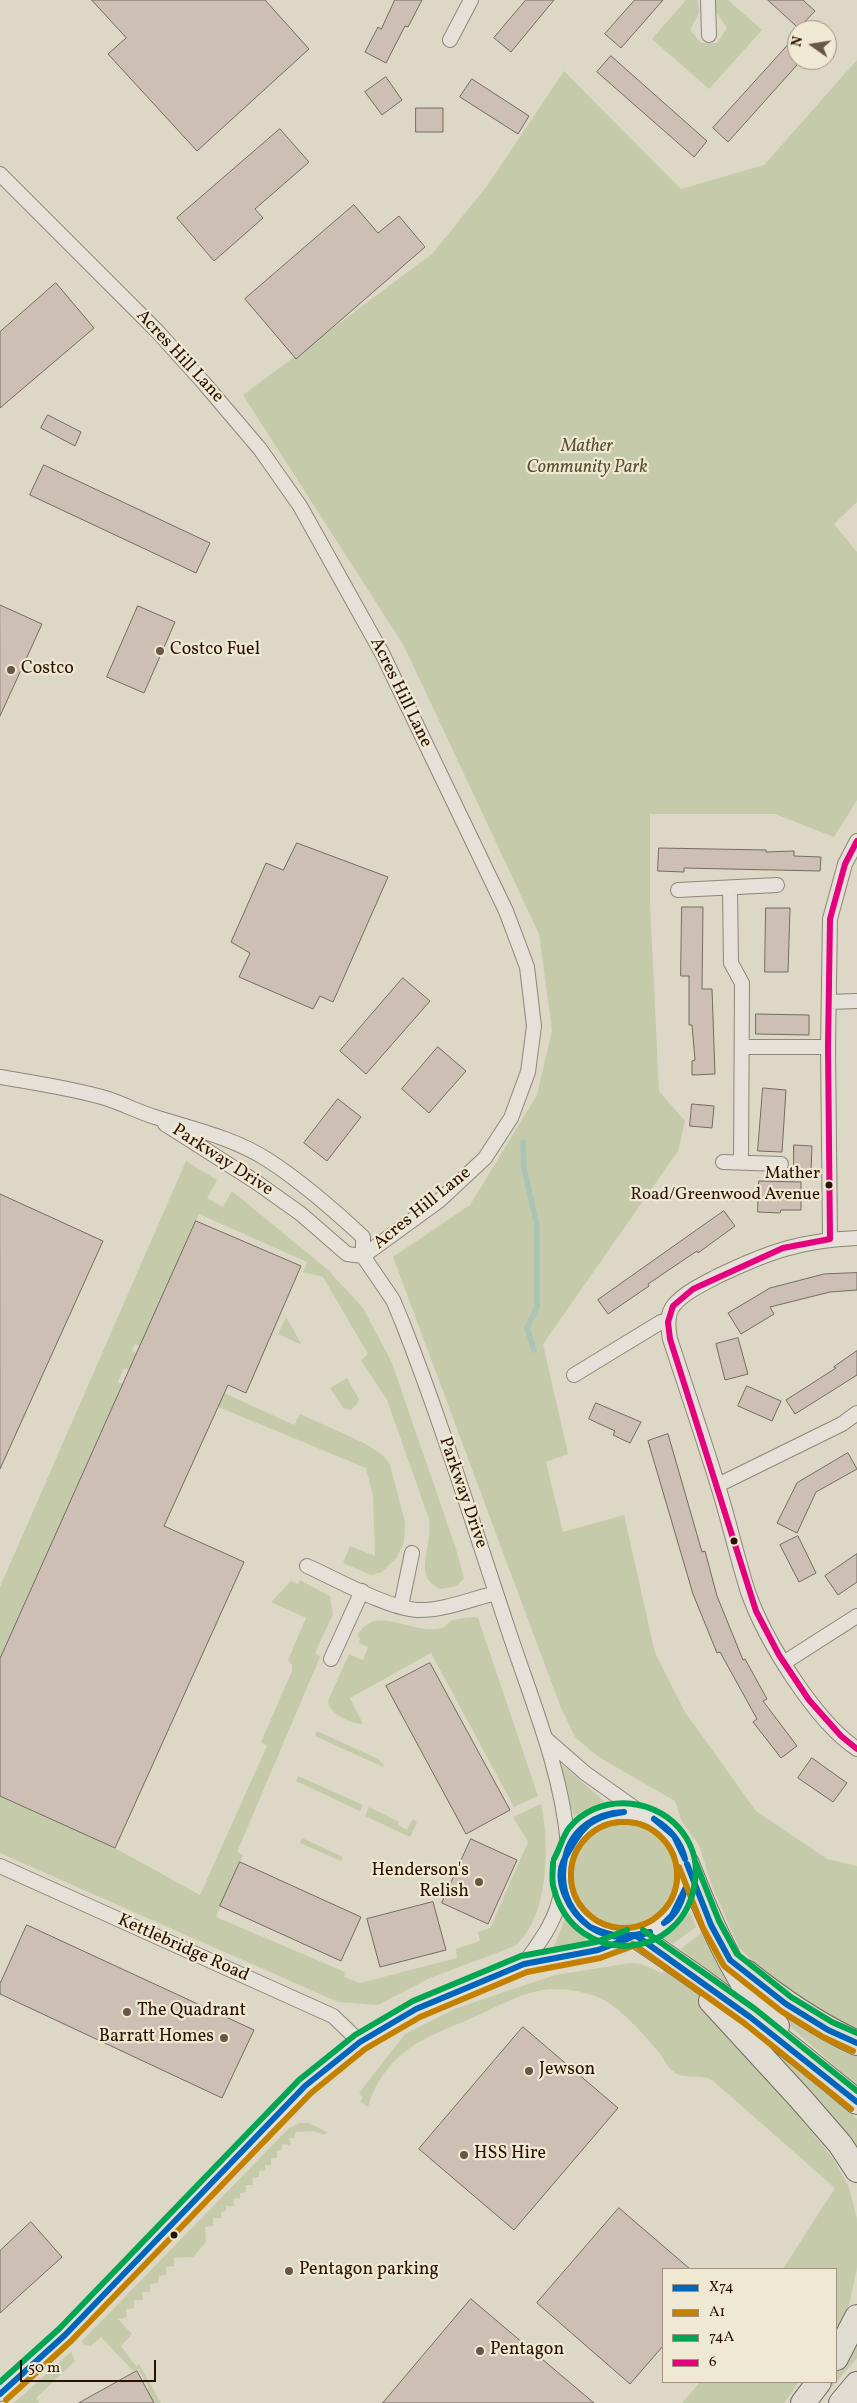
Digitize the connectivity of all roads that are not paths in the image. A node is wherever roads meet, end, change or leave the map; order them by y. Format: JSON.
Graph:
{"nodes":[{"id":1,"x":471,"y":0,"type":"edge"},
{"id":2,"x":708,"y":0,"type":"edge"},
{"id":3,"x":709,"y":35,"type":"dead end"},
{"id":4,"x":450,"y":40,"type":"dead end"},
{"id":5,"x":0,"y":174,"type":"edge"},
{"id":6,"x":857,"y":841,"type":"edge"},
{"id":7,"x":777,"y":885,"type":"dead end"},
{"id":8,"x":730,"y":889,"type":"junction"},
{"id":9,"x":678,"y":890,"type":"dead end"},
{"id":10,"x":857,"y":1001,"type":"edge"},
{"id":11,"x":829,"y":1002,"type":"junction"},
{"id":12,"x":743,"y":1047,"type":"junction"},
{"id":13,"x":828,"y":1047,"type":"junction"},
{"id":14,"x":0,"y":1077,"type":"edge"},
{"id":15,"x":154,"y":1117,"type":"junction"},
{"id":16,"x":723,"y":1162,"type":"dead end"},
{"id":17,"x":740,"y":1162,"type":"junction"},
{"id":18,"x":781,"y":1164,"type":"dead end"},
{"id":19,"x":857,"y":1238,"type":"edge"},
{"id":20,"x":830,"y":1239,"type":"junction"},
{"id":21,"x":363,"y":1256,"type":"junction"},
{"id":22,"x":668,"y":1322,"type":"junction"},
{"id":23,"x":574,"y":1375,"type":"dead end"},
{"id":24,"x":857,"y":1413,"type":"edge"},
{"id":25,"x":718,"y":1485,"type":"junction"},
{"id":26,"x":412,"y":1553,"type":"dead end"},
{"id":27,"x":307,"y":1566,"type":"dead end"},
{"id":28,"x":362,"y":1590,"type":"junction"},
{"id":29,"x":496,"y":1593,"type":"junction"},
{"id":30,"x":401,"y":1606,"type":"junction"},
{"id":31,"x":857,"y":1616,"type":"edge"},
{"id":32,"x":331,"y":1659,"type":"dead end"},
{"id":33,"x":785,"y":1662,"type":"junction"},
{"id":34,"x":544,"y":1738,"type":"junction"},
{"id":35,"x":857,"y":1749,"type":"edge"},
{"id":36,"x":643,"y":1814,"type":"junction"},
{"id":37,"x":568,"y":1844,"type":"junction"},
{"id":38,"x":687,"y":1864,"type":"junction"},
{"id":39,"x":0,"y":1866,"type":"edge"},
{"id":40,"x":562,"y":1886,"type":"junction"},
{"id":41,"x":634,"y":1937,"type":"junction"},
{"id":42,"x":730,"y":1960,"type":"junction"},
{"id":43,"x":524,"y":1964,"type":"junction"},
{"id":44,"x":688,"y":1971,"type":"junction"},
{"id":45,"x":360,"y":2042,"type":"junction"},
{"id":46,"x":857,"y":2043,"type":"edge"},
{"id":47,"x":806,"y":2059,"type":"junction"},
{"id":48,"x":857,"y":2102,"type":"edge"},
{"id":49,"x":857,"y":2170,"type":"edge"},
{"id":50,"x":857,"y":2318,"type":"edge"},
{"id":51,"x":837,"y":2356,"type":"edge"},
{"id":52,"x":818,"y":2383,"type":"edge"},
{"id":53,"x":857,"y":2384,"type":"edge"},
{"id":54,"x":0,"y":2394,"type":"edge"},
{"id":55,"x":803,"y":2403,"type":"edge"},
{"id":56,"x":841,"y":2403,"type":"edge"}],
"edges":[{"from":1,"to":4,"type":"street"},
{"from":2,"to":3,"type":"street"},
{"from":5,"to":21,"type":"street","name":"Acres Hill Lane"},
{"from":6,"to":11,"type":"street"},
{"from":7,"to":8,"type":"street"},
{"from":8,"to":9,"type":"street"},
{"from":8,"to":12,"type":"street"},
{"from":10,"to":11,"type":"street"},
{"from":11,"to":13,"type":"street"},
{"from":12,"to":13,"type":"street"},
{"from":12,"to":17,"type":"street"},
{"from":13,"to":20,"type":"street"},
{"from":14,"to":15,"type":"street","name":"Parkway Drive"},
{"from":15,"to":21,"type":"street","name":"Parkway Drive"},
{"from":15,"to":21,"type":"street","name":"Parkway Drive"},
{"from":16,"to":17,"type":"street"},
{"from":17,"to":18,"type":"street"},
{"from":19,"to":20,"type":"street"},
{"from":20,"to":22,"type":"street"},
{"from":21,"to":29,"type":"street","name":"Parkway Drive"},
{"from":22,"to":23,"type":"street"},
{"from":22,"to":25,"type":"street"},
{"from":24,"to":25,"type":"street"},
{"from":25,"to":33,"type":"street"},
{"from":26,"to":30,"type":"street"},
{"from":27,"to":28,"type":"street"},
{"from":28,"to":30,"type":"street"},
{"from":28,"to":32,"type":"street"},
{"from":29,"to":30,"type":"street"},
{"from":29,"to":34,"type":"street","name":"Parkway Drive"},
{"from":31,"to":33,"type":"street"},
{"from":33,"to":35,"type":"street"},
{"from":34,"to":36,"type":"street"},
{"from":34,"to":37,"type":"street","name":"Parkway Drive"},
{"from":36,"to":37,"type":"street"},
{"from":36,"to":38,"type":"street"},
{"from":37,"to":40,"type":"street"},
{"from":38,"to":41,"type":"street"},
{"from":38,"to":42,"type":"highway"},
{"from":39,"to":45,"type":"street","name":"Kettlebridge Road"},
{"from":40,"to":41,"type":"street"},
{"from":40,"to":43,"type":"street"},
{"from":41,"to":43,"type":"street"},
{"from":41,"to":44,"type":"highway"},
{"from":42,"to":46,"type":"highway"},
{"from":42,"to":47,"type":"highway"},
{"from":43,"to":45,"type":"street"},
{"from":44,"to":47,"type":"highway"},
{"from":44,"to":49,"type":"highway"},
{"from":45,"to":54,"type":"street"},
{"from":47,"to":48,"type":"highway"},
{"from":50,"to":51,"type":"highway"},
{"from":52,"to":55,"type":"highway"},
{"from":53,"to":56,"type":"highway"}]}
